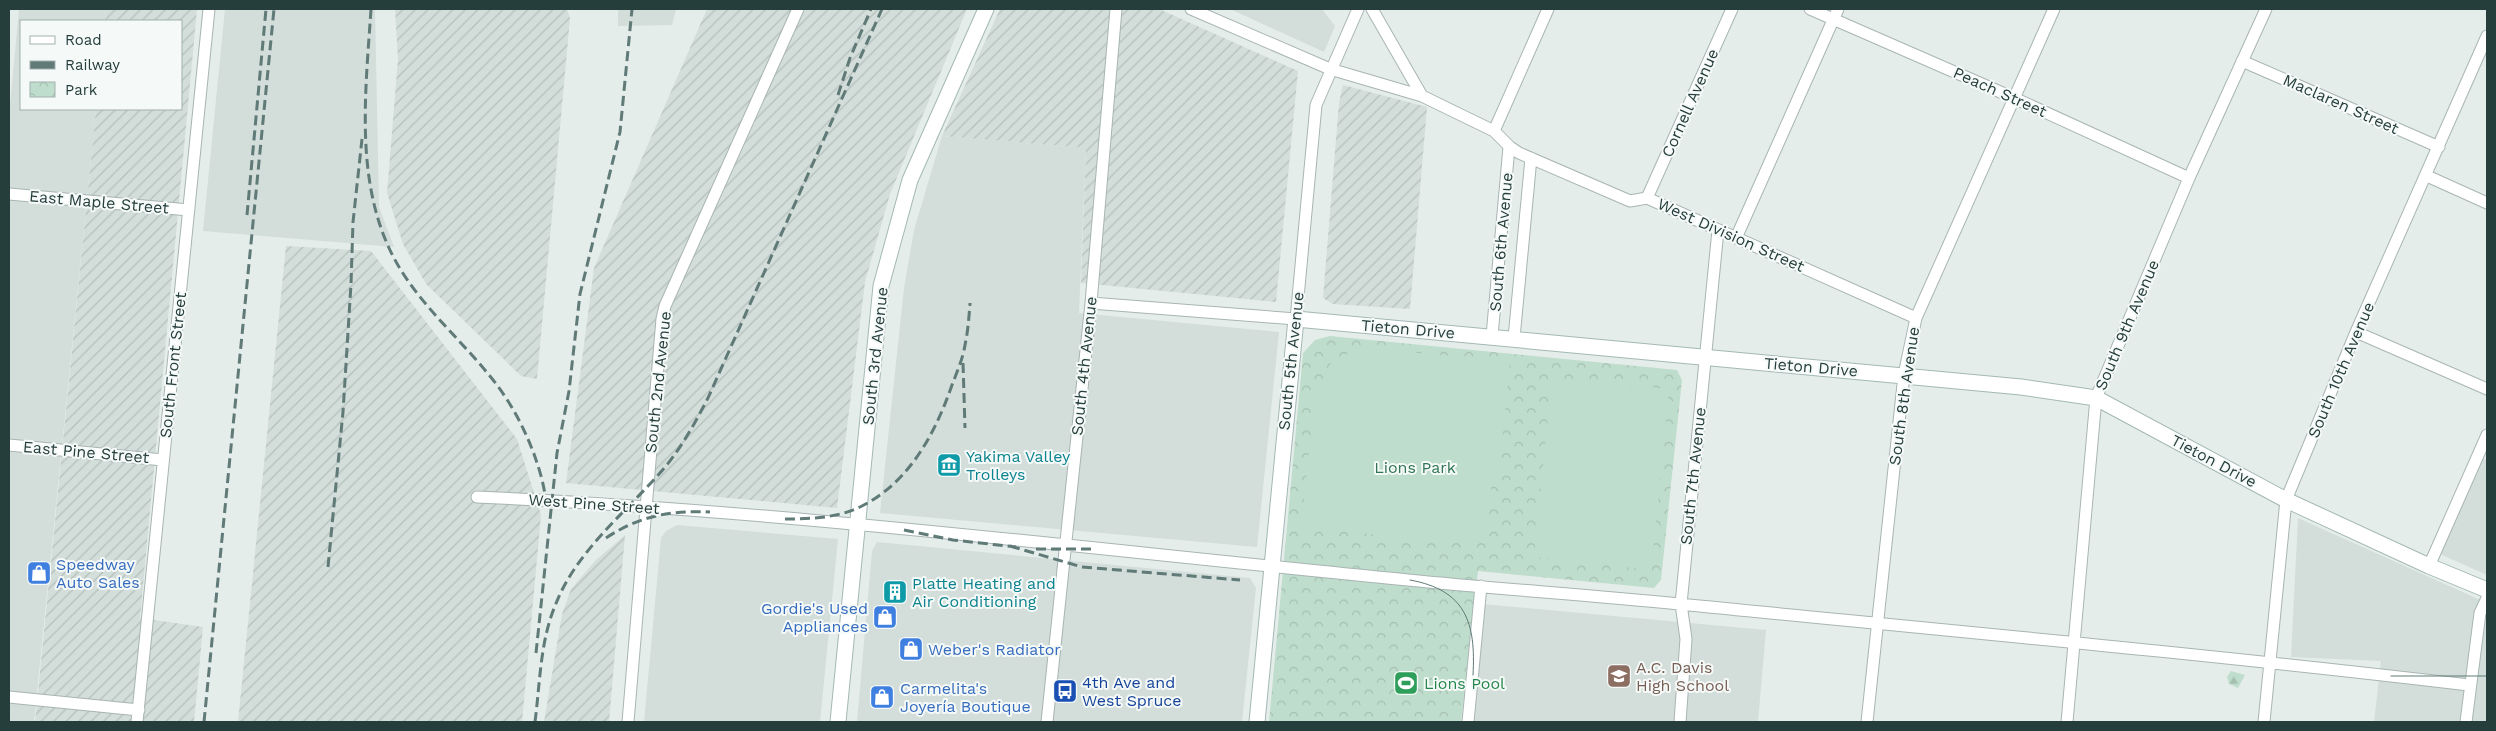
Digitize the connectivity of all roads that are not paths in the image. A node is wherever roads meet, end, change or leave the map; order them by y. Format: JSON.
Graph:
{"nodes":[{"id":1,"x":209,"y":9,"type":"edge"},
{"id":2,"x":798,"y":9,"type":"edge"},
{"id":3,"x":986,"y":9,"type":"edge"},
{"id":4,"x":1116,"y":9,"type":"edge"},
{"id":5,"x":1191,"y":9,"type":"edge"},
{"id":6,"x":1358,"y":9,"type":"edge"},
{"id":7,"x":1372,"y":9,"type":"edge"},
{"id":8,"x":1548,"y":9,"type":"edge"},
{"id":9,"x":1732,"y":9,"type":"edge"},
{"id":10,"x":1810,"y":9,"type":"edge"},
{"id":11,"x":2054,"y":9,"type":"edge"},
{"id":12,"x":2266,"y":9,"type":"edge"},
{"id":13,"x":1835,"y":14,"type":"edge"},
{"id":14,"x":2487,"y":36,"type":"edge"},
{"id":15,"x":2242,"y":61,"type":"junction"},
{"id":16,"x":1330,"y":69,"type":"junction"},
{"id":17,"x":1422,"y":96,"type":"junction"},
{"id":18,"x":2014,"y":98,"type":"junction"},
{"id":19,"x":1494,"y":131,"type":"junction"},
{"id":20,"x":1509,"y":147,"type":"junction"},
{"id":21,"x":2439,"y":147,"type":"junction"},
{"id":22,"x":1531,"y":158,"type":"junction"},
{"id":23,"x":2427,"y":176,"type":"junction"},
{"id":24,"x":2189,"y":178,"type":"junction"},
{"id":25,"x":9,"y":194,"type":"edge"},
{"id":26,"x":1647,"y":198,"type":"junction"},
{"id":27,"x":2487,"y":203,"type":"edge"},
{"id":28,"x":189,"y":210,"type":"junction"},
{"id":29,"x":1718,"y":230,"type":"junction"},
{"id":30,"x":1736,"y":238,"type":"junction"},
{"id":31,"x":1091,"y":303,"type":"junction"},
{"id":32,"x":1296,"y":318,"type":"junction"},
{"id":33,"x":1916,"y":318,"type":"junction"},
{"id":34,"x":2356,"y":332,"type":"junction"},
{"id":35,"x":1492,"y":336,"type":"junction"},
{"id":36,"x":1514,"y":338,"type":"junction"},
{"id":37,"x":1705,"y":357,"type":"junction"},
{"id":38,"x":1904,"y":376,"type":"junction"},
{"id":39,"x":2487,"y":389,"type":"edge"},
{"id":40,"x":2096,"y":398,"type":"junction"},
{"id":41,"x":2487,"y":435,"type":"edge"},
{"id":42,"x":9,"y":445,"type":"edge"},
{"id":43,"x":164,"y":460,"type":"junction"},
{"id":44,"x":477,"y":497,"type":"dead end"},
{"id":45,"x":2286,"y":500,"type":"junction"},
{"id":46,"x":645,"y":507,"type":"junction"},
{"id":47,"x":857,"y":525,"type":"junction"},
{"id":48,"x":1064,"y":546,"type":"junction"},
{"id":49,"x":1271,"y":566,"type":"junction"},
{"id":50,"x":2429,"y":566,"type":"junction"},
{"id":51,"x":1481,"y":586,"type":"junction"},
{"id":52,"x":2487,"y":590,"type":"edge"},
{"id":53,"x":2487,"y":598,"type":"edge"},
{"id":54,"x":1680,"y":604,"type":"junction"},
{"id":55,"x":1876,"y":623,"type":"junction"},
{"id":56,"x":2075,"y":643,"type":"junction"},
{"id":57,"x":2270,"y":662,"type":"junction"},
{"id":58,"x":2469,"y":685,"type":"junction"},
{"id":59,"x":9,"y":697,"type":"edge"},
{"id":60,"x":138,"y":710,"type":"junction"},
{"id":61,"x":137,"y":722,"type":"edge"},
{"id":62,"x":628,"y":722,"type":"edge"},
{"id":63,"x":838,"y":722,"type":"edge"},
{"id":64,"x":1047,"y":722,"type":"edge"},
{"id":65,"x":1257,"y":722,"type":"edge"},
{"id":66,"x":1468,"y":722,"type":"edge"},
{"id":67,"x":1680,"y":722,"type":"edge"},
{"id":68,"x":1867,"y":722,"type":"edge"},
{"id":69,"x":2067,"y":722,"type":"edge"},
{"id":70,"x":2264,"y":722,"type":"edge"},
{"id":71,"x":2466,"y":722,"type":"edge"}],
"edges":[{"from":1,"to":28,"type":"street","name":"South Front Street"},
{"from":2,"to":46,"type":"street","name":"South 2nd Avenue"},
{"from":3,"to":47,"type":"main road","name":"South 3rd Avenue"},
{"from":4,"to":31,"type":"street","name":"South 4th Avenue"},
{"from":5,"to":16,"type":"street","name":"West Division Street"},
{"from":6,"to":16,"type":"street","name":"South 5th Avenue"},
{"from":7,"to":17,"type":"street"},
{"from":8,"to":19,"type":"street"},
{"from":9,"to":26,"type":"street","name":"Cornell Avenue"},
{"from":10,"to":13,"type":"street","name":"Peach Street"},
{"from":11,"to":18,"type":"street","name":"South 8th Avenue"},
{"from":12,"to":15,"type":"street","name":"South 9th Avenue"},
{"from":13,"to":18,"type":"street","name":"Peach Street"},
{"from":13,"to":30,"type":"street"},
{"from":14,"to":21,"type":"street","name":"South 10th Avenue"},
{"from":15,"to":21,"type":"street","name":"Maclaren Street"},
{"from":15,"to":24,"type":"street","name":"South 9th Avenue"},
{"from":16,"to":17,"type":"street","name":"West Division Street"},
{"from":16,"to":32,"type":"street","name":"South 5th Avenue"},
{"from":17,"to":19,"type":"street","name":"West Division Street"},
{"from":18,"to":24,"type":"street","name":"Peach Street"},
{"from":18,"to":33,"type":"street","name":"South 8th Avenue"},
{"from":19,"to":20,"type":"street","name":"West Division Street"},
{"from":20,"to":22,"type":"street","name":"West Division Street"},
{"from":20,"to":35,"type":"street","name":"South 6th Avenue"},
{"from":21,"to":23,"type":"street","name":"South 10th Avenue"},
{"from":22,"to":26,"type":"street","name":"West Division Street"},
{"from":22,"to":36,"type":"street","name":"South 6th Avenue"},
{"from":23,"to":27,"type":"street"},
{"from":23,"to":34,"type":"street","name":"South 10th Avenue"},
{"from":24,"to":40,"type":"street","name":"South 9th Avenue"},
{"from":25,"to":28,"type":"street","name":"East Maple Street"},
{"from":26,"to":29,"type":"street","name":"West Division Street"},
{"from":28,"to":43,"type":"street","name":"South Front Street"},
{"from":29,"to":30,"type":"street","name":"West Division Street"},
{"from":29,"to":37,"type":"street","name":"South 7th Avenue"},
{"from":30,"to":33,"type":"street","name":"West Division Street"},
{"from":31,"to":32,"type":"street","name":"Tieton Drive"},
{"from":31,"to":48,"type":"street","name":"South 4th Avenue"},
{"from":32,"to":35,"type":"main road","name":"Tieton Drive"},
{"from":32,"to":49,"type":"main road","name":"South 5th Avenue"},
{"from":33,"to":38,"type":"street","name":"South 8th Avenue"},
{"from":34,"to":39,"type":"street"},
{"from":34,"to":45,"type":"street","name":"South 10th Avenue"},
{"from":35,"to":36,"type":"main road","name":"Tieton Drive"},
{"from":36,"to":37,"type":"main road","name":"Tieton Drive"},
{"from":37,"to":38,"type":"main road","name":"Tieton Drive"},
{"from":37,"to":54,"type":"street","name":"South 7th Avenue"},
{"from":38,"to":40,"type":"main road","name":"Tieton Drive"},
{"from":38,"to":55,"type":"street","name":"South 8th Avenue"},
{"from":40,"to":45,"type":"main road","name":"Tieton Drive"},
{"from":40,"to":56,"type":"street","name":"South 9th Avenue"},
{"from":41,"to":50,"type":"street"},
{"from":42,"to":43,"type":"street","name":"East Pine Street"},
{"from":43,"to":60,"type":"street","name":"South Front Street"},
{"from":44,"to":46,"type":"street","name":"West Pine Street"},
{"from":45,"to":50,"type":"main road","name":"Tieton Drive"},
{"from":45,"to":57,"type":"street","name":"South 10th Avenue"},
{"from":46,"to":47,"type":"street","name":"West Pine Street"},
{"from":46,"to":62,"type":"street","name":"South 2nd Avenue"},
{"from":47,"to":48,"type":"street","name":"West Pine Street"},
{"from":47,"to":63,"type":"main road","name":"South 3rd Avenue"},
{"from":48,"to":49,"type":"street","name":"West Pine Street"},
{"from":48,"to":64,"type":"street","name":"South 4th Avenue"},
{"from":49,"to":51,"type":"street","name":"West Pine Street"},
{"from":49,"to":65,"type":"main road","name":"South 5th Avenue"},
{"from":50,"to":52,"type":"main road","name":"Tieton Drive"},
{"from":51,"to":54,"type":"street","name":"West Pine Street"},
{"from":51,"to":66,"type":"street"},
{"from":53,"to":58,"type":"street"},
{"from":54,"to":55,"type":"street","name":"West Pine Street"},
{"from":54,"to":67,"type":"street","name":"South 7th Avenue"},
{"from":55,"to":56,"type":"street","name":"West Pine Street"},
{"from":55,"to":68,"type":"street","name":"South 8th Avenue"},
{"from":56,"to":57,"type":"street","name":"West Pine Street"},
{"from":56,"to":69,"type":"street","name":"South 9th Avenue"},
{"from":57,"to":58,"type":"street","name":"West Pine Street"},
{"from":57,"to":70,"type":"street","name":"South 10th Avenue"},
{"from":58,"to":71,"type":"street"},
{"from":59,"to":60,"type":"street"},
{"from":60,"to":61,"type":"street","name":"South Front Street"}]}
